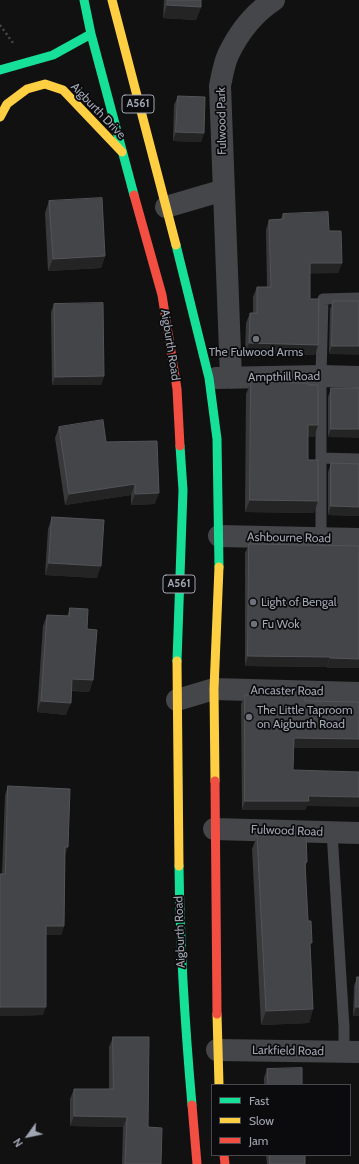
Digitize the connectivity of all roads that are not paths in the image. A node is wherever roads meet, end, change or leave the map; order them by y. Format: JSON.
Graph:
{"nodes":[{"id":1,"x":84,"y":0,"type":"edge"},
{"id":2,"x":112,"y":0,"type":"edge"},
{"id":3,"x":274,"y":0,"type":"edge"},
{"id":4,"x":90,"y":34,"type":"junction"},
{"id":5,"x":0,"y":70,"type":"edge"},
{"id":6,"x":0,"y":117,"type":"edge"},
{"id":7,"x":122,"y":152,"type":"junction"},
{"id":8,"x":224,"y":190,"type":"junction"},
{"id":9,"x":166,"y":207,"type":"junction"},
{"id":10,"x":359,"y":298,"type":"edge"},
{"id":11,"x":321,"y":376,"type":"junction"},
{"id":12,"x":359,"y":377,"type":"edge"},
{"id":13,"x":209,"y":378,"type":"junction"},
{"id":14,"x":231,"y":378,"type":"junction"},
{"id":15,"x":321,"y":458,"type":"junction"},
{"id":16,"x":359,"y":459,"type":"edge"},
{"id":17,"x":219,"y":536,"type":"junction"},
{"id":18,"x":321,"y":538,"type":"junction"},
{"id":19,"x":359,"y":539,"type":"edge"},
{"id":20,"x":214,"y":689,"type":"junction"},
{"id":21,"x":359,"y":692,"type":"edge"},
{"id":22,"x":177,"y":700,"type":"junction"},
{"id":23,"x":214,"y":829,"type":"junction"},
{"id":24,"x":332,"y":832,"type":"junction"},
{"id":25,"x":359,"y":833,"type":"edge"},
{"id":26,"x":216,"y":1050,"type":"junction"},
{"id":27,"x":352,"y":1052,"type":"edge"},
{"id":28,"x":219,"y":1084,"type":"edge"},
{"id":29,"x":197,"y":1164,"type":"edge"}],
"edges":[{"from":1,"to":4,"type":"main road","name":"Aigburth Road","number":"A561"},
{"from":2,"to":9,"type":"main road","number":"A561"},
{"from":3,"to":8,"type":"street","name":"Fulwood Park"},
{"from":4,"to":5,"type":"main road"},
{"from":4,"to":7,"type":"main road","name":"Aigburth Road","number":"A561"},
{"from":6,"to":7,"type":"main road","name":"Aigburth Drive"},
{"from":7,"to":22,"type":"main road","name":"Aigburth Road","number":"A561"},
{"from":8,"to":9,"type":"street"},
{"from":8,"to":14,"type":"street","name":"Fulwood Park"},
{"from":9,"to":13,"type":"main road","number":"A561"},
{"from":10,"to":11,"type":"lane"},
{"from":11,"to":12,"type":"street","name":"Ampthill Road"},
{"from":11,"to":14,"type":"street","name":"Ampthill Road"},
{"from":11,"to":15,"type":"lane"},
{"from":13,"to":14,"type":"street","name":"Ampthill Road"},
{"from":13,"to":17,"type":"main road","number":"A561"},
{"from":15,"to":16,"type":"lane"},
{"from":15,"to":18,"type":"lane"},
{"from":17,"to":18,"type":"street","name":"Ashbourne Road"},
{"from":17,"to":20,"type":"main road","number":"A561"},
{"from":18,"to":19,"type":"street","name":"Ashbourne Road"},
{"from":20,"to":21,"type":"street","name":"Ancaster Road"},
{"from":20,"to":22,"type":"street"},
{"from":20,"to":23,"type":"main road","number":"A561"},
{"from":22,"to":29,"type":"main road","name":"Aigburth Road","number":"A561"},
{"from":23,"to":24,"type":"street","name":"Fulwood Road"},
{"from":23,"to":26,"type":"main road","number":"A561"},
{"from":24,"to":25,"type":"street","name":"Fulwood Road"},
{"from":24,"to":27,"type":"lane"},
{"from":26,"to":27,"type":"street","name":"Larkfield Road"},
{"from":26,"to":28,"type":"main road","number":"A561"}]}
